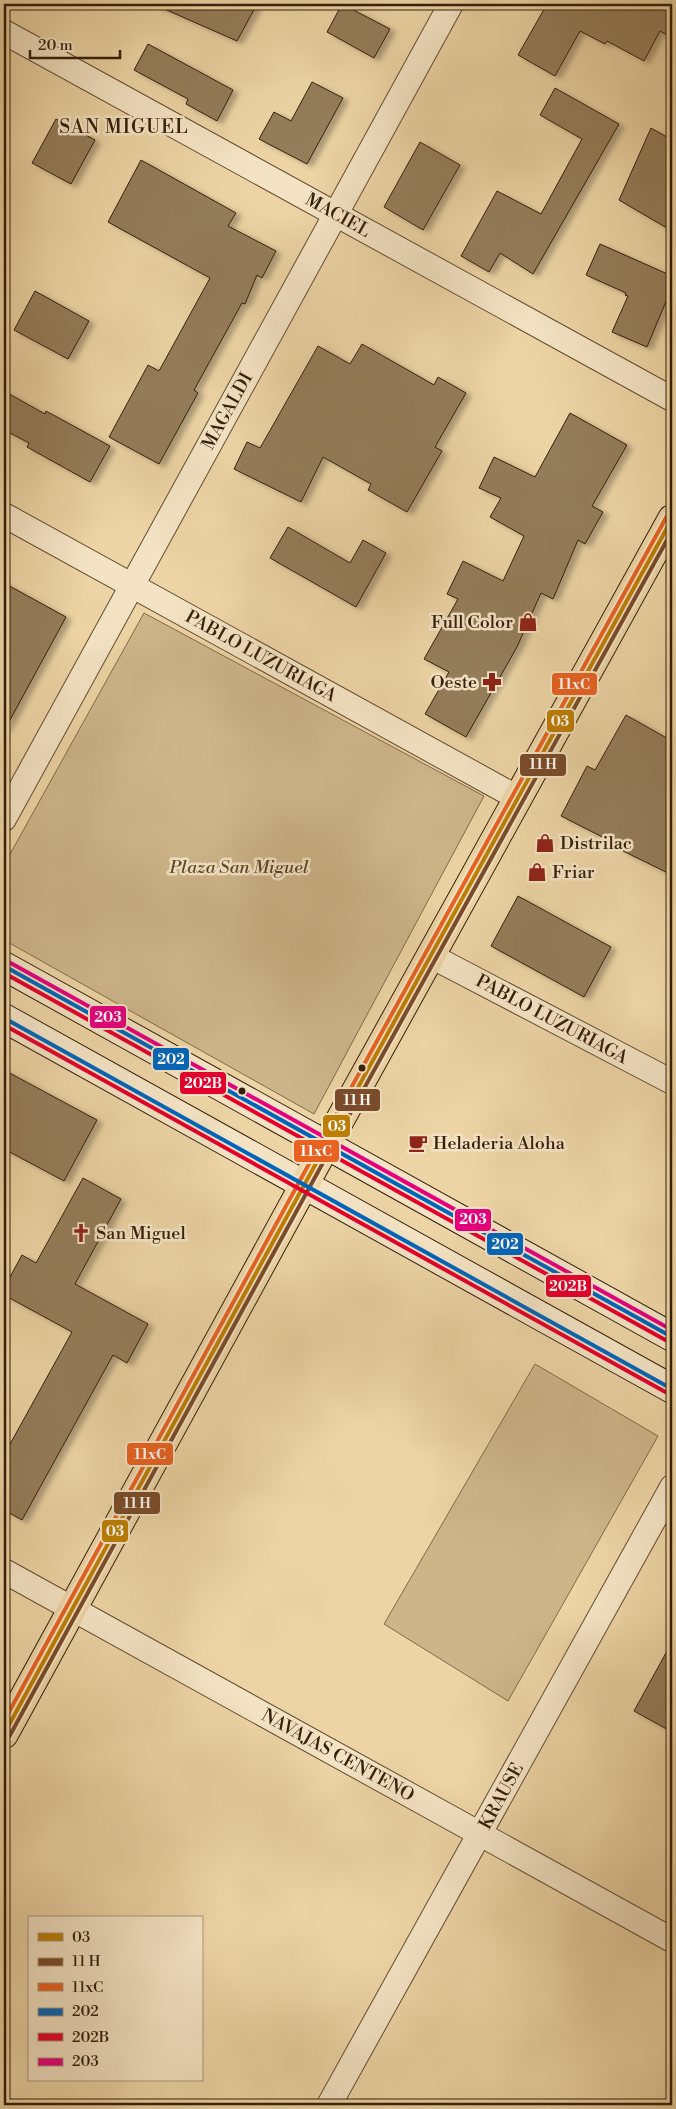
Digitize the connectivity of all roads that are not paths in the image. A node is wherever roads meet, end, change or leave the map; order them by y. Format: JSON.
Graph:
{"nodes":[{"id":1,"x":451,"y":4,"type":"edge"},
{"id":2,"x":4,"y":32,"type":"edge"},
{"id":3,"x":335,"y":214,"type":"junction"},
{"id":4,"x":672,"y":400,"type":"edge"},
{"id":5,"x":4,"y":515,"type":"edge"},
{"id":6,"x":670,"y":530,"type":"edge"},
{"id":7,"x":132,"y":585,"type":"junction"},
{"id":8,"x":518,"y":798,"type":"junction"},
{"id":9,"x":4,"y":819,"type":"edge"},
{"id":10,"x":431,"y":956,"type":"junction"},
{"id":11,"x":4,"y":966,"type":"edge"},
{"id":12,"x":4,"y":1018,"type":"edge"},
{"id":13,"x":672,"y":1082,"type":"edge"},
{"id":14,"x":326,"y":1145,"type":"junction"},
{"id":15,"x":304,"y":1184,"type":"junction"},
{"id":16,"x":672,"y":1337,"type":"edge"},
{"id":17,"x":672,"y":1389,"type":"edge"},
{"id":18,"x":672,"y":1487,"type":"edge"},
{"id":19,"x":4,"y":1570,"type":"edge"},
{"id":20,"x":73,"y":1609,"type":"junction"},
{"id":21,"x":4,"y":1734,"type":"edge"},
{"id":22,"x":480,"y":1834,"type":"junction"},
{"id":23,"x":672,"y":1940,"type":"edge"},
{"id":24,"x":329,"y":2105,"type":"edge"}],
"edges":[{"from":1,"to":3,"type":"street","name":"MAGALDI"},
{"from":2,"to":3,"type":"street","name":"MACIEL"},
{"from":3,"to":4,"type":"street","name":"MACIEL"},
{"from":3,"to":7,"type":"street","name":"MAGALDI"},
{"from":5,"to":7,"type":"street","name":"PABLO LUZURIAGA"},
{"from":6,"to":8,"type":"main road"},
{"from":7,"to":8,"type":"street","name":"PABLO LUZURIAGA"},
{"from":7,"to":9,"type":"street","name":"MAGALDI"},
{"from":8,"to":10,"type":"main road"},
{"from":10,"to":13,"type":"street","name":"PABLO LUZURIAGA"},
{"from":10,"to":14,"type":"main road"},
{"from":11,"to":14,"type":"main road"},
{"from":12,"to":15,"type":"main road"},
{"from":14,"to":15,"type":"main road"},
{"from":14,"to":16,"type":"main road"},
{"from":15,"to":17,"type":"main road"},
{"from":15,"to":20,"type":"main road"},
{"from":18,"to":22,"type":"street","name":"KRAUSE"},
{"from":19,"to":20,"type":"street","name":"NAVAJAS CENTENO"},
{"from":20,"to":21,"type":"main road"},
{"from":20,"to":22,"type":"street","name":"NAVAJAS CENTENO"},
{"from":22,"to":23,"type":"street","name":"NAVAJAS CENTENO"},
{"from":22,"to":24,"type":"street","name":"KRAUSE"}]}
